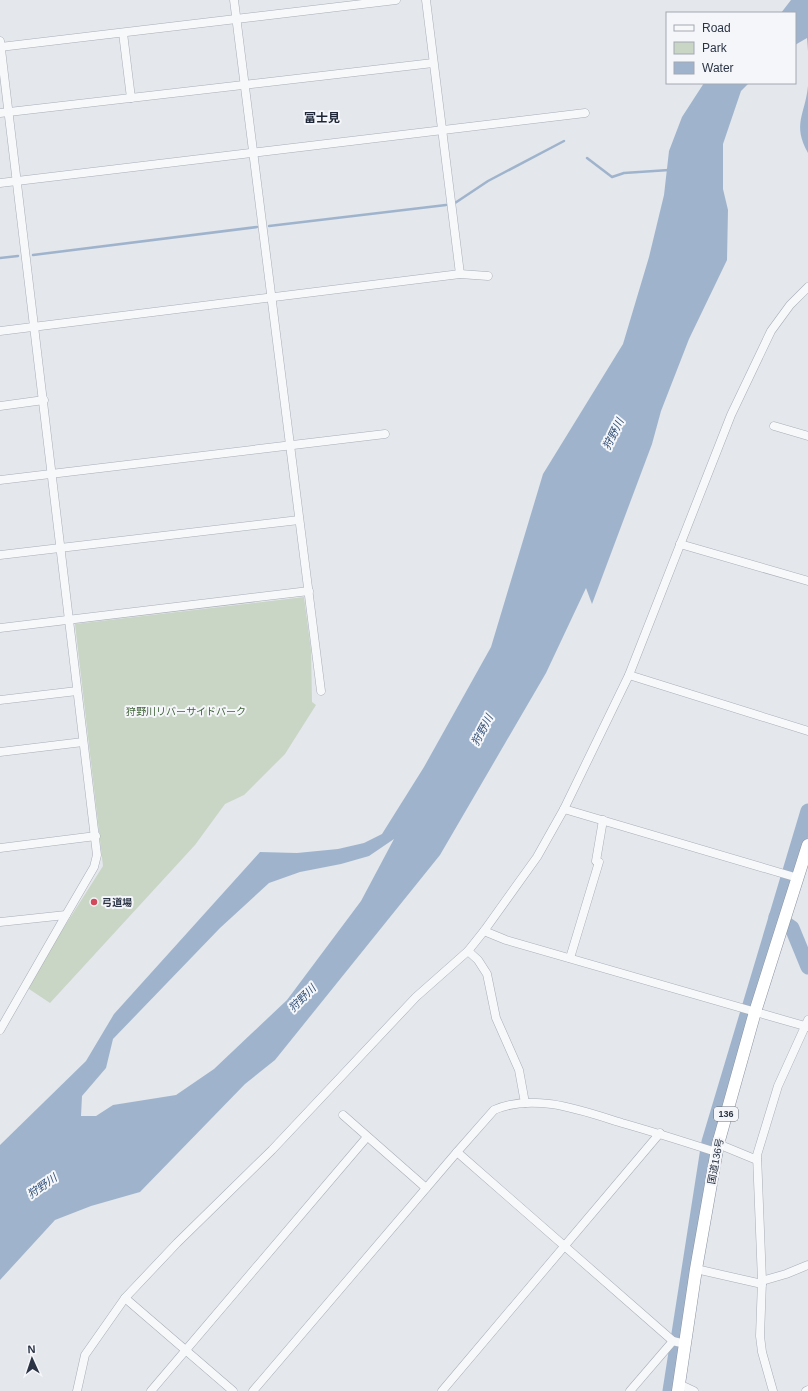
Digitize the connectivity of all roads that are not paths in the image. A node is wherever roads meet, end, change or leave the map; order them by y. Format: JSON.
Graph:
{"nodes":[{"id":1,"x":234,"y":0,"type":"edge"},
{"id":2,"x":396,"y":0,"type":"edge"},
{"id":3,"x":426,"y":0,"type":"edge"},
{"id":4,"x":236,"y":20,"type":"junction"},
{"id":5,"x":123,"y":33,"type":"junction"},
{"id":6,"x":0,"y":45,"type":"edge"},
{"id":7,"x":433,"y":63,"type":"junction"},
{"id":8,"x":244,"y":85,"type":"junction"},
{"id":9,"x":130,"y":98,"type":"junction"},
{"id":10,"x":4,"y":113,"type":"edge"},
{"id":11,"x":585,"y":113,"type":"dead end"},
{"id":12,"x":442,"y":130,"type":"junction"},
{"id":13,"x":253,"y":153,"type":"junction"},
{"id":14,"x":16,"y":181,"type":"junction"},
{"id":15,"x":0,"y":183,"type":"edge"},
{"id":16,"x":460,"y":274,"type":"junction"},
{"id":17,"x":488,"y":276,"type":"dead end"},
{"id":18,"x":808,"y":287,"type":"edge"},
{"id":19,"x":270,"y":299,"type":"junction"},
{"id":20,"x":34,"y":327,"type":"junction"},
{"id":21,"x":0,"y":331,"type":"edge"},
{"id":22,"x":44,"y":400,"type":"junction"},
{"id":23,"x":0,"y":406,"type":"edge"},
{"id":24,"x":774,"y":426,"type":"dead end"},
{"id":25,"x":385,"y":434,"type":"dead end"},
{"id":26,"x":808,"y":436,"type":"edge"},
{"id":27,"x":290,"y":445,"type":"junction"},
{"id":28,"x":53,"y":474,"type":"junction"},
{"id":29,"x":0,"y":480,"type":"edge"},
{"id":30,"x":299,"y":520,"type":"junction"},
{"id":31,"x":680,"y":544,"type":"junction"},
{"id":32,"x":60,"y":548,"type":"junction"},
{"id":33,"x":0,"y":555,"type":"edge"},
{"id":34,"x":808,"y":581,"type":"edge"},
{"id":35,"x":309,"y":591,"type":"junction"},
{"id":36,"x":69,"y":620,"type":"junction"},
{"id":37,"x":0,"y":628,"type":"edge"},
{"id":38,"x":629,"y":676,"type":"junction"},
{"id":39,"x":77,"y":691,"type":"junction"},
{"id":40,"x":321,"y":691,"type":"dead end"},
{"id":41,"x":0,"y":700,"type":"edge"},
{"id":42,"x":808,"y":731,"type":"edge"},
{"id":43,"x":83,"y":742,"type":"junction"},
{"id":44,"x":0,"y":752,"type":"edge"},
{"id":45,"x":564,"y":809,"type":"junction"},
{"id":46,"x":603,"y":820,"type":"junction"},
{"id":47,"x":96,"y":836,"type":"junction"},
{"id":48,"x":808,"y":845,"type":"edge"},
{"id":49,"x":0,"y":848,"type":"edge"},
{"id":50,"x":798,"y":878,"type":"junction"},
{"id":51,"x":66,"y":915,"type":"junction"},
{"id":52,"x":0,"y":922,"type":"edge"},
{"id":53,"x":484,"y":931,"type":"junction"},
{"id":54,"x":468,"y":951,"type":"junction"},
{"id":55,"x":570,"y":958,"type":"junction"},
{"id":56,"x":755,"y":1012,"type":"junction"},
{"id":57,"x":807,"y":1024,"type":"edge"},
{"id":58,"x":0,"y":1030,"type":"edge"},
{"id":59,"x":525,"y":1103,"type":"junction"},
{"id":60,"x":343,"y":1115,"type":"dead end"},
{"id":61,"x":660,"y":1134,"type":"junction"},
{"id":62,"x":367,"y":1137,"type":"junction"},
{"id":63,"x":717,"y":1148,"type":"junction"},
{"id":64,"x":457,"y":1152,"type":"junction"},
{"id":65,"x":757,"y":1160,"type":"junction"},
{"id":66,"x":426,"y":1188,"type":"junction"},
{"id":67,"x":564,"y":1247,"type":"junction"},
{"id":68,"x":808,"y":1265,"type":"edge"},
{"id":69,"x":696,"y":1269,"type":"junction"},
{"id":70,"x":762,"y":1283,"type":"junction"},
{"id":71,"x":125,"y":1298,"type":"junction"},
{"id":72,"x":679,"y":1342,"type":"junction"},
{"id":73,"x":185,"y":1351,"type":"junction"},
{"id":74,"x":679,"y":1388,"type":"edge"},
{"id":75,"x":77,"y":1391,"type":"edge"},
{"id":76,"x":151,"y":1391,"type":"edge"},
{"id":77,"x":233,"y":1391,"type":"edge"},
{"id":78,"x":253,"y":1391,"type":"edge"},
{"id":79,"x":442,"y":1391,"type":"edge"},
{"id":80,"x":630,"y":1391,"type":"edge"},
{"id":81,"x":694,"y":1391,"type":"edge"},
{"id":82,"x":773,"y":1391,"type":"edge"}],
"edges":[{"from":1,"to":4,"type":"street"},
{"from":2,"to":4,"type":"street"},
{"from":3,"to":7,"type":"street"},
{"from":4,"to":5,"type":"street"},
{"from":4,"to":8,"type":"street"},
{"from":5,"to":6,"type":"street"},
{"from":5,"to":9,"type":"street"},
{"from":6,"to":10,"type":"street"},
{"from":7,"to":8,"type":"street"},
{"from":7,"to":12,"type":"street"},
{"from":8,"to":9,"type":"street"},
{"from":8,"to":13,"type":"street"},
{"from":9,"to":10,"type":"street"},
{"from":10,"to":14,"type":"street"},
{"from":11,"to":12,"type":"street"},
{"from":12,"to":13,"type":"street"},
{"from":12,"to":16,"type":"street"},
{"from":13,"to":14,"type":"street"},
{"from":13,"to":19,"type":"street"},
{"from":14,"to":15,"type":"street"},
{"from":14,"to":20,"type":"street"},
{"from":16,"to":17,"type":"street"},
{"from":16,"to":19,"type":"street"},
{"from":18,"to":31,"type":"street"},
{"from":19,"to":20,"type":"street"},
{"from":19,"to":27,"type":"street"},
{"from":20,"to":21,"type":"street"},
{"from":20,"to":22,"type":"street"},
{"from":22,"to":23,"type":"street"},
{"from":22,"to":28,"type":"street"},
{"from":24,"to":26,"type":"street"},
{"from":25,"to":27,"type":"street"},
{"from":27,"to":28,"type":"street"},
{"from":27,"to":30,"type":"street"},
{"from":28,"to":29,"type":"street"},
{"from":28,"to":32,"type":"street"},
{"from":30,"to":32,"type":"street"},
{"from":30,"to":35,"type":"street"},
{"from":31,"to":34,"type":"street"},
{"from":31,"to":38,"type":"street"},
{"from":32,"to":33,"type":"street"},
{"from":32,"to":36,"type":"street"},
{"from":35,"to":36,"type":"street"},
{"from":35,"to":40,"type":"street"},
{"from":36,"to":37,"type":"street"},
{"from":36,"to":39,"type":"street"},
{"from":38,"to":42,"type":"street"},
{"from":38,"to":45,"type":"street"},
{"from":39,"to":41,"type":"street"},
{"from":39,"to":43,"type":"street"},
{"from":43,"to":44,"type":"street"},
{"from":43,"to":47,"type":"street"},
{"from":45,"to":46,"type":"street"},
{"from":45,"to":53,"type":"street"},
{"from":46,"to":50,"type":"street"},
{"from":46,"to":55,"type":"street"},
{"from":47,"to":49,"type":"street"},
{"from":47,"to":51,"type":"street"},
{"from":48,"to":50,"type":"highway","name":"国道136号","number":"136"},
{"from":50,"to":56,"type":"highway","name":"国道136号","number":"136"},
{"from":51,"to":52,"type":"street"},
{"from":51,"to":58,"type":"street"},
{"from":53,"to":54,"type":"street"},
{"from":53,"to":55,"type":"street"},
{"from":54,"to":59,"type":"street"},
{"from":54,"to":71,"type":"street"},
{"from":55,"to":56,"type":"street"},
{"from":56,"to":57,"type":"street"},
{"from":56,"to":63,"type":"highway","name":"国道136号","number":"136"},
{"from":57,"to":65,"type":"street"},
{"from":59,"to":61,"type":"street"},
{"from":59,"to":64,"type":"street"},
{"from":60,"to":62,"type":"street"},
{"from":61,"to":63,"type":"street"},
{"from":61,"to":67,"type":"street"},
{"from":62,"to":66,"type":"street"},
{"from":62,"to":73,"type":"street"},
{"from":63,"to":65,"type":"street"},
{"from":63,"to":69,"type":"highway","name":"国道136号","number":"136"},
{"from":64,"to":66,"type":"street"},
{"from":64,"to":67,"type":"street"},
{"from":65,"to":70,"type":"street"},
{"from":66,"to":78,"type":"street"},
{"from":67,"to":72,"type":"street"},
{"from":67,"to":79,"type":"street"},
{"from":68,"to":70,"type":"street"},
{"from":69,"to":70,"type":"street"},
{"from":69,"to":72,"type":"highway","name":"国道136号","number":"136"},
{"from":70,"to":82,"type":"street"},
{"from":71,"to":73,"type":"street"},
{"from":71,"to":75,"type":"street"},
{"from":72,"to":74,"type":"highway","name":"国道136号","number":"136"},
{"from":72,"to":80,"type":"street"},
{"from":73,"to":76,"type":"street"},
{"from":73,"to":77,"type":"street"},
{"from":74,"to":81,"type":"street"}]}
